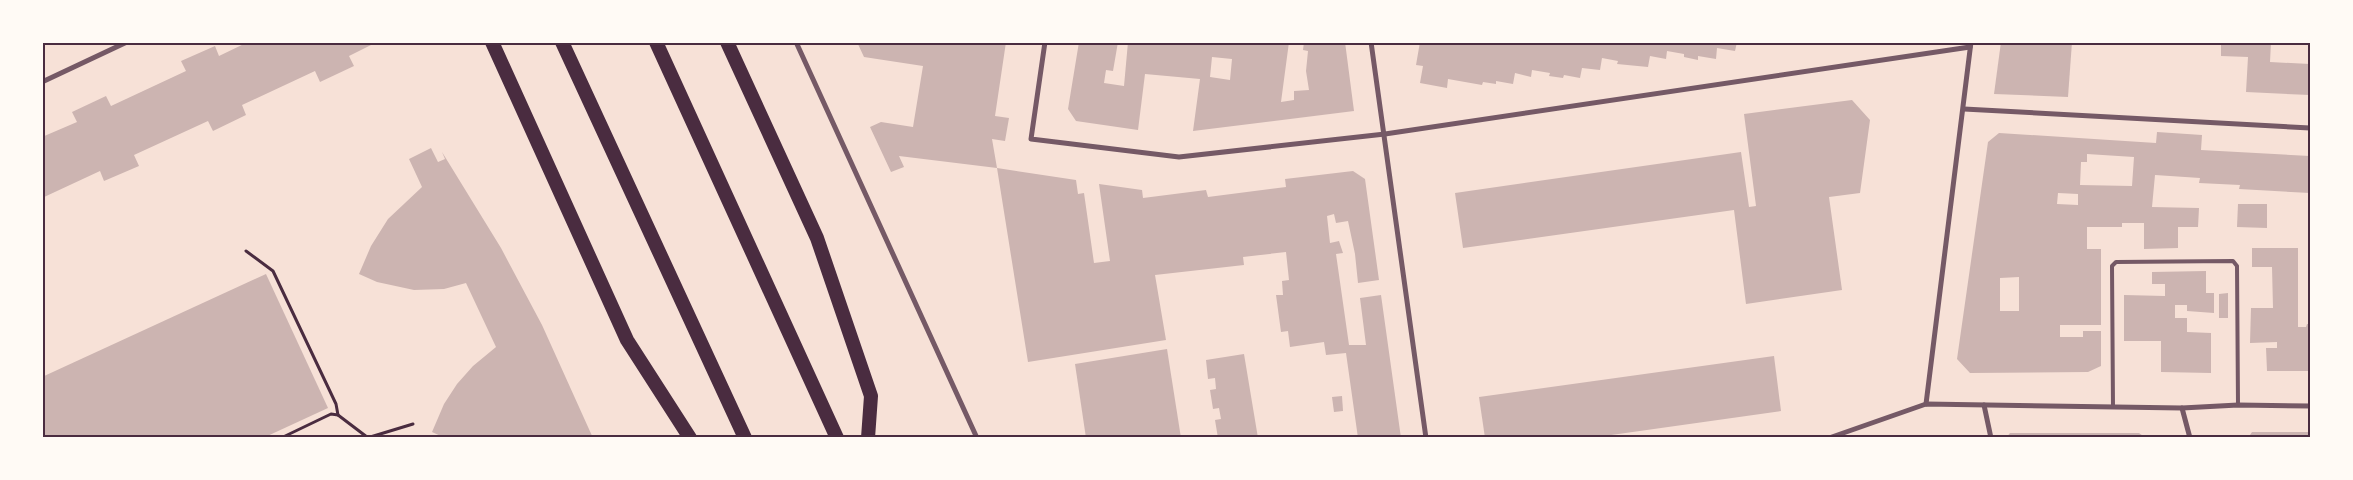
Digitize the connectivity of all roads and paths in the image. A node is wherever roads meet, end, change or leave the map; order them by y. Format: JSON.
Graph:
{"nodes":[{"id":1,"x":127,"y":42,"type":"edge"},
{"id":2,"x":492,"y":42,"type":"edge"},
{"id":3,"x":562,"y":42,"type":"edge"},
{"id":4,"x":656,"y":42,"type":"edge"},
{"id":5,"x":726,"y":42,"type":"edge"},
{"id":6,"x":796,"y":42,"type":"edge"},
{"id":7,"x":1045,"y":42,"type":"edge"},
{"id":8,"x":1371,"y":42,"type":"edge"},
{"id":9,"x":1971,"y":45,"type":"edge"},
{"id":10,"x":42,"y":82,"type":"edge"},
{"id":11,"x":1964,"y":109,"type":"junction"},
{"id":12,"x":2310,"y":128,"type":"edge"},
{"id":13,"x":1385,"y":134,"type":"junction"},
{"id":14,"x":246,"y":251,"type":"dead end"},
{"id":15,"x":1926,"y":404,"type":"junction"},
{"id":16,"x":1984,"y":405,"type":"junction"},
{"id":17,"x":2238,"y":405,"type":"junction"},
{"id":18,"x":2310,"y":406,"type":"edge"},
{"id":19,"x":2113,"y":407,"type":"junction"},
{"id":20,"x":2182,"y":408,"type":"junction"},
{"id":21,"x":338,"y":415,"type":"junction"},
{"id":22,"x":413,"y":424,"type":"dead end"},
{"id":23,"x":367,"y":437,"type":"edge"},
{"id":24,"x":281,"y":438,"type":"edge"},
{"id":25,"x":690,"y":438,"type":"edge"},
{"id":26,"x":745,"y":438,"type":"edge"},
{"id":27,"x":837,"y":438,"type":"edge"},
{"id":28,"x":868,"y":438,"type":"edge"},
{"id":29,"x":977,"y":438,"type":"edge"},
{"id":30,"x":1426,"y":438,"type":"edge"},
{"id":31,"x":1829,"y":438,"type":"edge"},
{"id":32,"x":1991,"y":438,"type":"edge"},
{"id":33,"x":2190,"y":438,"type":"edge"}],
"edges":[{"from":1,"to":10,"type":"street"},
{"from":2,"to":25,"type":"highway"},
{"from":3,"to":26,"type":"highway"},
{"from":4,"to":27,"type":"highway"},
{"from":5,"to":28,"type":"highway"},
{"from":6,"to":29,"type":"street"},
{"from":7,"to":13,"type":"street"},
{"from":8,"to":13,"type":"street"},
{"from":9,"to":11,"type":"street"},
{"from":9,"to":13,"type":"street"},
{"from":11,"to":12,"type":"street"},
{"from":11,"to":15,"type":"street"},
{"from":13,"to":30,"type":"street"},
{"from":14,"to":21,"type":"path"},
{"from":15,"to":16,"type":"street"},
{"from":15,"to":31,"type":"street"},
{"from":16,"to":19,"type":"street"},
{"from":16,"to":32,"type":"street"},
{"from":17,"to":18,"type":"street"},
{"from":17,"to":19,"type":"lane"},
{"from":17,"to":20,"type":"street"},
{"from":19,"to":20,"type":"street"},
{"from":20,"to":33,"type":"street"},
{"from":21,"to":23,"type":"path"},
{"from":21,"to":24,"type":"path"},
{"from":22,"to":23,"type":"path"}]}
